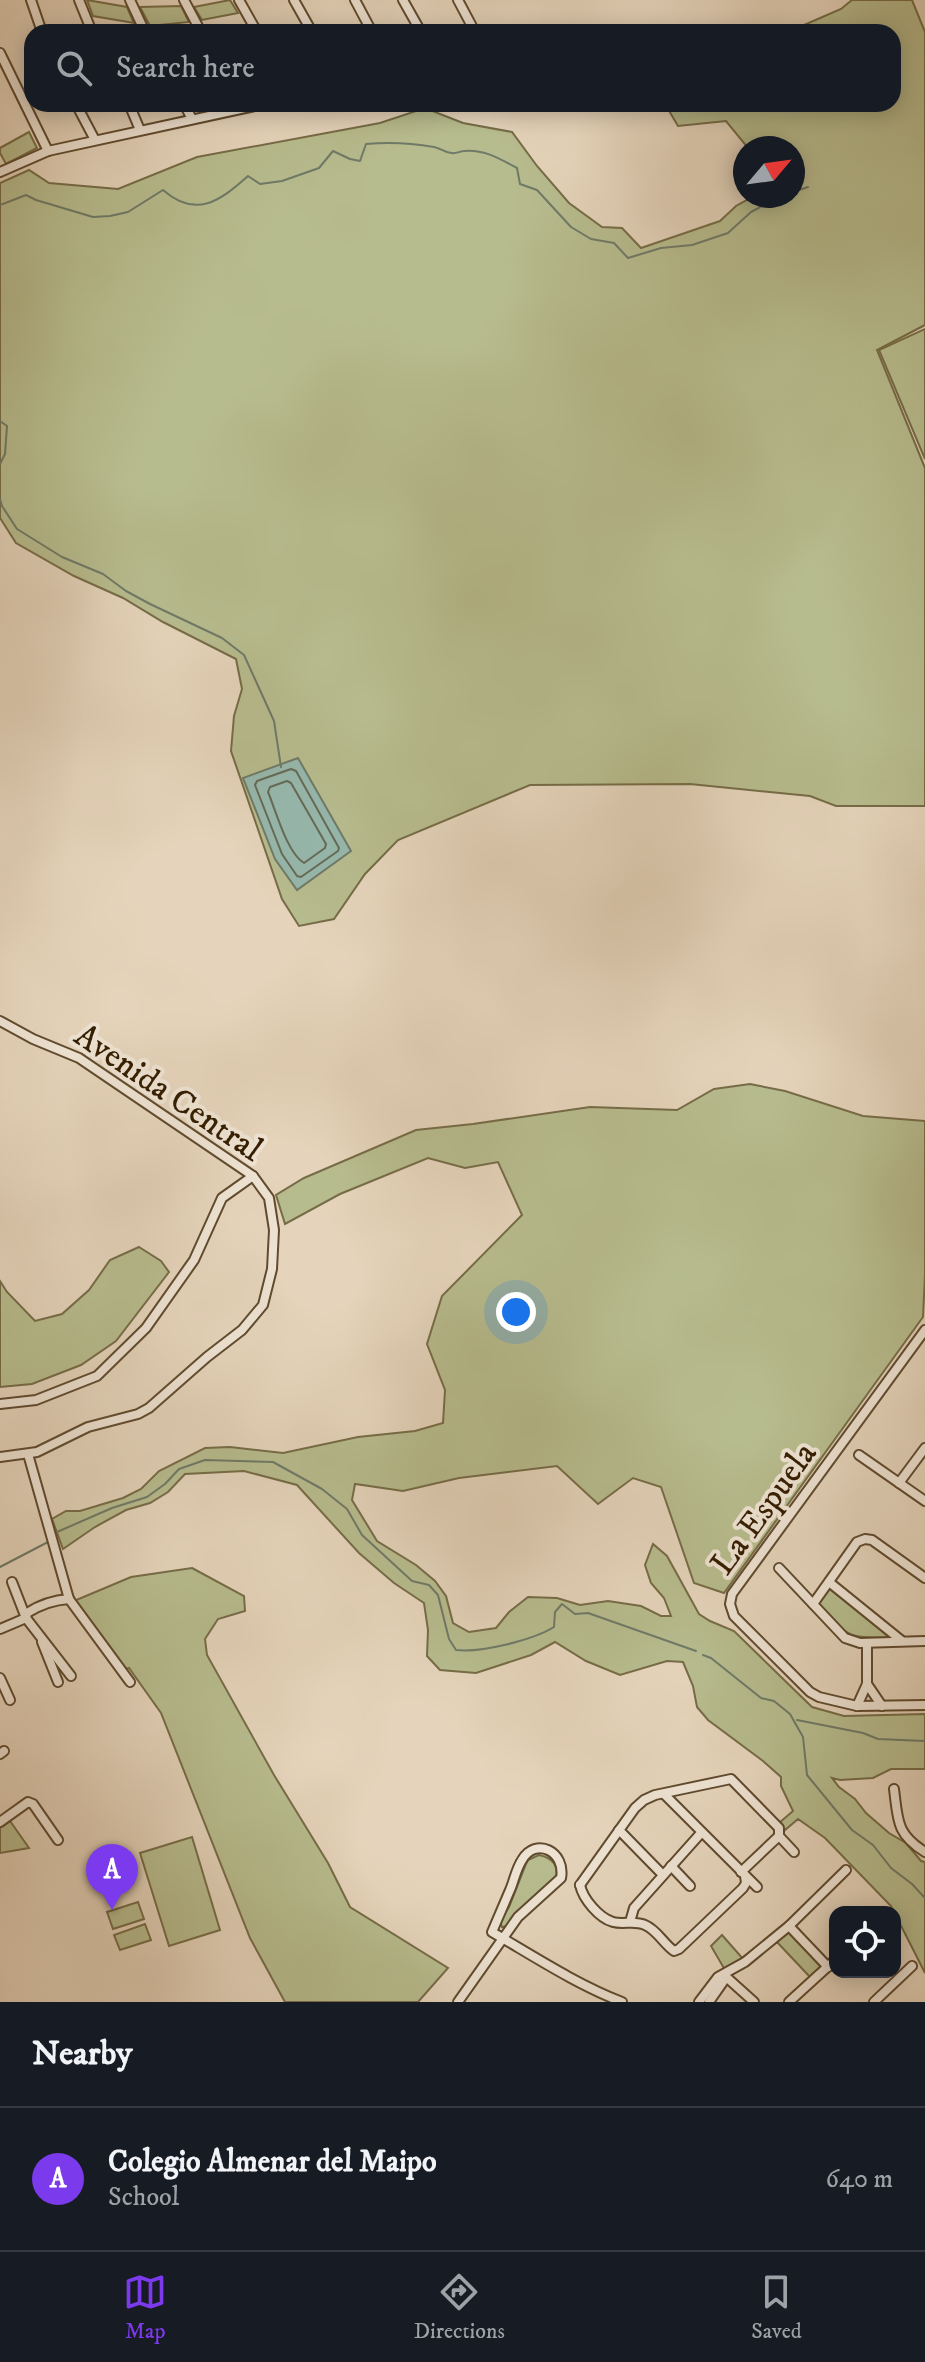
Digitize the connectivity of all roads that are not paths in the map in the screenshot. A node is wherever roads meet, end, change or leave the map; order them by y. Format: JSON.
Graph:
{"nodes":[{"id":1,"x":31,"y":0,"type":"edge"},
{"id":2,"x":79,"y":0,"type":"edge"},
{"id":3,"x":130,"y":0,"type":"edge"},
{"id":4,"x":184,"y":0,"type":"edge"},
{"id":5,"x":239,"y":0,"type":"edge"},
{"id":6,"x":294,"y":0,"type":"edge"},
{"id":7,"x":355,"y":0,"type":"edge"},
{"id":8,"x":403,"y":0,"type":"edge"},
{"id":9,"x":458,"y":0,"type":"edge"},
{"id":10,"x":39,"y":24,"type":"edge"},
{"id":11,"x":89,"y":24,"type":"edge"},
{"id":12,"x":141,"y":24,"type":"edge"},
{"id":13,"x":197,"y":24,"type":"edge"},
{"id":14,"x":252,"y":24,"type":"edge"},
{"id":15,"x":308,"y":24,"type":"edge"},
{"id":16,"x":368,"y":24,"type":"edge"},
{"id":17,"x":416,"y":24,"type":"edge"},
{"id":18,"x":471,"y":24,"type":"edge"},
{"id":19,"x":0,"y":53,"type":"edge"},
{"id":20,"x":24,"y":102,"type":"edge"},
{"id":21,"x":29,"y":112,"type":"edge"},
{"id":22,"x":80,"y":112,"type":"edge"},
{"id":23,"x":132,"y":112,"type":"edge"},
{"id":24,"x":188,"y":112,"type":"edge"},
{"id":25,"x":219,"y":112,"type":"edge"},
{"id":26,"x":192,"y":119,"type":"junction"},
{"id":27,"x":140,"y":130,"type":"junction"},
{"id":28,"x":95,"y":140,"type":"junction"},
{"id":29,"x":48,"y":151,"type":"junction"},
{"id":30,"x":1,"y":169,"type":"edge"},
{"id":31,"x":0,"y":1021,"type":"edge"},
{"id":32,"x":253,"y":1176,"type":"junction"},
{"id":33,"x":925,"y":1330,"type":"edge"},
{"id":34,"x":0,"y":1404,"type":"edge"},
{"id":35,"x":925,"y":1448,"type":"edge"},
{"id":36,"x":28,"y":1454,"type":"junction"},
{"id":37,"x":859,"y":1455,"type":"dead end"},
{"id":38,"x":0,"y":1457,"type":"edge"},
{"id":39,"x":899,"y":1483,"type":"junction"},
{"id":40,"x":925,"y":1501,"type":"edge"},
{"id":41,"x":779,"y":1568,"type":"dead end"},
{"id":42,"x":925,"y":1578,"type":"edge"},
{"id":43,"x":12,"y":1582,"type":"dead end"},
{"id":44,"x":829,"y":1582,"type":"junction"},
{"id":45,"x":69,"y":1599,"type":"junction"},
{"id":46,"x":813,"y":1604,"type":"junction"},
{"id":47,"x":26,"y":1618,"type":"junction"},
{"id":48,"x":0,"y":1629,"type":"edge"},
{"id":49,"x":41,"y":1637,"type":"junction"},
{"id":50,"x":925,"y":1641,"type":"edge"},
{"id":51,"x":903,"y":1642,"type":"junction"},
{"id":52,"x":867,"y":1643,"type":"junction"},
{"id":53,"x":71,"y":1676,"type":"dead end"},
{"id":54,"x":0,"y":1678,"type":"edge"},
{"id":55,"x":58,"y":1682,"type":"dead end"},
{"id":56,"x":130,"y":1682,"type":"dead end"},
{"id":57,"x":867,"y":1684,"type":"junction"},
{"id":58,"x":10,"y":1700,"type":"dead end"},
{"id":59,"x":925,"y":1705,"type":"edge"},
{"id":60,"x":857,"y":1706,"type":"junction"},
{"id":61,"x":882,"y":1706,"type":"junction"},
{"id":62,"x":894,"y":1789,"type":"dead end"},
{"id":63,"x":664,"y":1794,"type":"junction"},
{"id":64,"x":0,"y":1822,"type":"edge"},
{"id":65,"x":619,"y":1830,"type":"junction"},
{"id":66,"x":701,"y":1833,"type":"junction"},
{"id":67,"x":779,"y":1836,"type":"junction"},
{"id":68,"x":58,"y":1840,"type":"dead end"},
{"id":69,"x":794,"y":1852,"type":"dead end"},
{"id":70,"x":925,"y":1852,"type":"edge"},
{"id":71,"x":671,"y":1866,"type":"junction"},
{"id":72,"x":846,"y":1870,"type":"dead end"},
{"id":73,"x":743,"y":1874,"type":"junction"},
{"id":74,"x":663,"y":1875,"type":"junction"},
{"id":75,"x":561,"y":1878,"type":"junction"},
{"id":76,"x":580,"y":1885,"type":"junction"},
{"id":77,"x":690,"y":1886,"type":"dead end"},
{"id":78,"x":757,"y":1887,"type":"dead end"},
{"id":79,"x":630,"y":1922,"type":"junction"},
{"id":80,"x":789,"y":1926,"type":"junction"},
{"id":81,"x":504,"y":1939,"type":"junction"},
{"id":82,"x":829,"y":1961,"type":"edge"},
{"id":83,"x":912,"y":1966,"type":"dead end"},
{"id":84,"x":829,"y":1967,"type":"edge"},
{"id":85,"x":724,"y":1975,"type":"junction"},
{"id":86,"x":599,"y":1991,"type":"junction"},
{"id":87,"x":458,"y":2002,"type":"edge"},
{"id":88,"x":594,"y":2002,"type":"edge"},
{"id":89,"x":622,"y":2002,"type":"edge"},
{"id":90,"x":699,"y":2002,"type":"edge"},
{"id":91,"x":709,"y":2002,"type":"edge"},
{"id":92,"x":754,"y":2002,"type":"edge"},
{"id":93,"x":789,"y":2002,"type":"edge"},
{"id":94,"x":874,"y":2002,"type":"edge"}],
"edges":[{"from":1,"to":10,"type":"street"},
{"from":2,"to":11,"type":"street"},
{"from":3,"to":12,"type":"street"},
{"from":4,"to":13,"type":"street"},
{"from":5,"to":14,"type":"street"},
{"from":6,"to":15,"type":"street"},
{"from":7,"to":16,"type":"street"},
{"from":8,"to":17,"type":"street"},
{"from":9,"to":18,"type":"street"},
{"from":19,"to":20,"type":"street"},
{"from":21,"to":29,"type":"street"},
{"from":22,"to":28,"type":"street"},
{"from":23,"to":27,"type":"street"},
{"from":24,"to":26,"type":"street"},
{"from":25,"to":26,"type":"street"},
{"from":26,"to":27,"type":"street"},
{"from":27,"to":28,"type":"street"},
{"from":28,"to":29,"type":"street"},
{"from":29,"to":30,"type":"street"},
{"from":31,"to":32,"type":"street","name":"Avenida Central"},
{"from":32,"to":34,"type":"street"},
{"from":32,"to":36,"type":"street","name":"Avenida Central"},
{"from":33,"to":60,"type":"street","name":"La Espuela"},
{"from":35,"to":39,"type":"street"},
{"from":36,"to":38,"type":"street","name":"Avenida Central"},
{"from":36,"to":45,"type":"street"},
{"from":37,"to":39,"type":"street"},
{"from":39,"to":40,"type":"street"},
{"from":41,"to":46,"type":"street"},
{"from":42,"to":44,"type":"street"},
{"from":43,"to":47,"type":"street"},
{"from":44,"to":46,"type":"street"},
{"from":44,"to":51,"type":"street"},
{"from":45,"to":47,"type":"street"},
{"from":45,"to":56,"type":"street"},
{"from":46,"to":52,"type":"street"},
{"from":47,"to":48,"type":"street"},
{"from":47,"to":49,"type":"street"},
{"from":49,"to":53,"type":"street"},
{"from":49,"to":55,"type":"street"},
{"from":50,"to":51,"type":"street"},
{"from":51,"to":52,"type":"street"},
{"from":52,"to":57,"type":"street"},
{"from":54,"to":58,"type":"street"},
{"from":57,"to":60,"type":"street"},
{"from":57,"to":61,"type":"street"},
{"from":59,"to":61,"type":"street","name":"La Espuela"},
{"from":60,"to":61,"type":"street","name":"La Espuela"},
{"from":62,"to":70,"type":"street"},
{"from":63,"to":65,"type":"street"},
{"from":63,"to":66,"type":"street"},
{"from":63,"to":67,"type":"street"},
{"from":64,"to":68,"type":"street"},
{"from":65,"to":74,"type":"street"},
{"from":65,"to":76,"type":"street"},
{"from":66,"to":71,"type":"street"},
{"from":66,"to":73,"type":"street"},
{"from":67,"to":69,"type":"street"},
{"from":67,"to":73,"type":"street"},
{"from":71,"to":74,"type":"street"},
{"from":71,"to":77,"type":"street"},
{"from":72,"to":80,"type":"street"},
{"from":73,"to":78,"type":"street"},
{"from":73,"to":79,"type":"street"},
{"from":74,"to":79,"type":"street"},
{"from":75,"to":76,"type":"street"},
{"from":75,"to":81,"type":"street"},
{"from":75,"to":81,"type":"street"},
{"from":76,"to":79,"type":"street"},
{"from":80,"to":82,"type":"street"},
{"from":80,"to":85,"type":"street"},
{"from":81,"to":86,"type":"street"},
{"from":81,"to":87,"type":"street"},
{"from":83,"to":94,"type":"street"},
{"from":84,"to":93,"type":"street"},
{"from":85,"to":90,"type":"street"},
{"from":85,"to":91,"type":"street"},
{"from":85,"to":92,"type":"street"},
{"from":86,"to":88,"type":"street"},
{"from":86,"to":89,"type":"street"}]}
